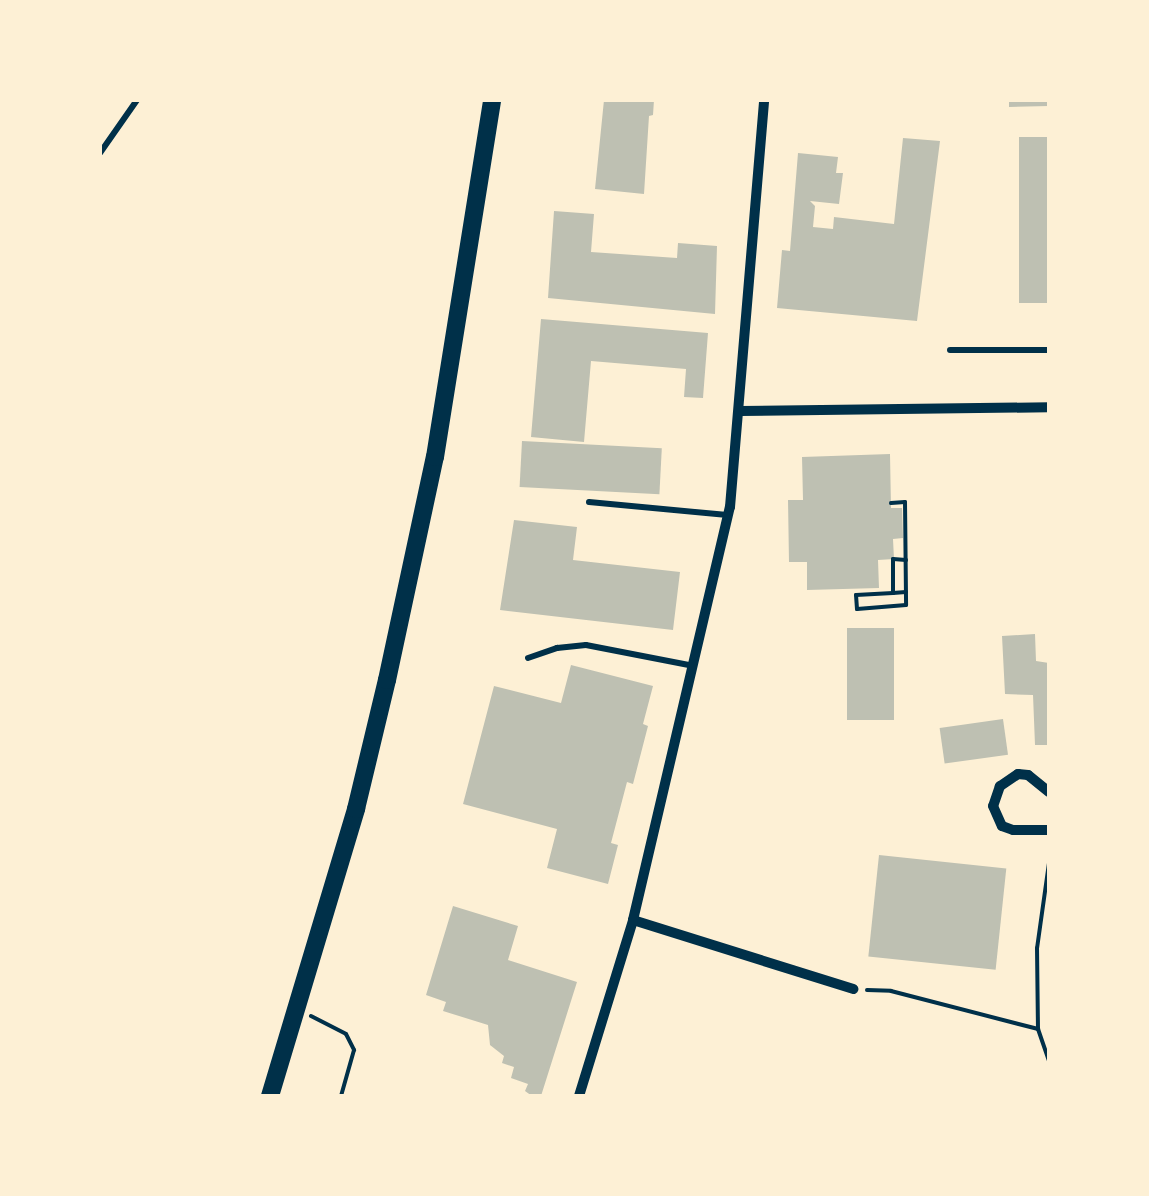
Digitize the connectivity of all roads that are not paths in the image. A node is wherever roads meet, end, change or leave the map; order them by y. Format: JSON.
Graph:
{"nodes":[{"id":1,"x":137,"y":100,"type":"edge"},
{"id":2,"x":492,"y":100,"type":"edge"},
{"id":3,"x":764,"y":100,"type":"edge"},
{"id":4,"x":100,"y":153,"type":"edge"},
{"id":5,"x":950,"y":350,"type":"dead end"},
{"id":6,"x":1049,"y":350,"type":"edge"},
{"id":7,"x":1049,"y":407,"type":"edge"},
{"id":8,"x":742,"y":411,"type":"junction"},
{"id":9,"x":589,"y":502,"type":"dead end"},
{"id":10,"x":728,"y":516,"type":"junction"},
{"id":11,"x":528,"y":658,"type":"dead end"},
{"id":12,"x":696,"y":666,"type":"junction"},
{"id":13,"x":1049,"y":792,"type":"edge"},
{"id":14,"x":1049,"y":830,"type":"edge"},
{"id":15,"x":632,"y":920,"type":"junction"},
{"id":16,"x":852,"y":989,"type":"road end"},
{"id":17,"x":270,"y":1096,"type":"edge"},
{"id":18,"x":580,"y":1096,"type":"edge"}],
"edges":[{"from":1,"to":4,"type":"lane"},
{"from":2,"to":17,"type":"main road"},
{"from":3,"to":8,"type":"street"},
{"from":5,"to":6,"type":"lane"},
{"from":7,"to":8,"type":"street"},
{"from":8,"to":10,"type":"street"},
{"from":9,"to":10,"type":"lane"},
{"from":10,"to":12,"type":"street"},
{"from":11,"to":12,"type":"lane"},
{"from":12,"to":15,"type":"street"},
{"from":13,"to":14,"type":"street"},
{"from":15,"to":16,"type":"street"},
{"from":15,"to":18,"type":"street"}]}
